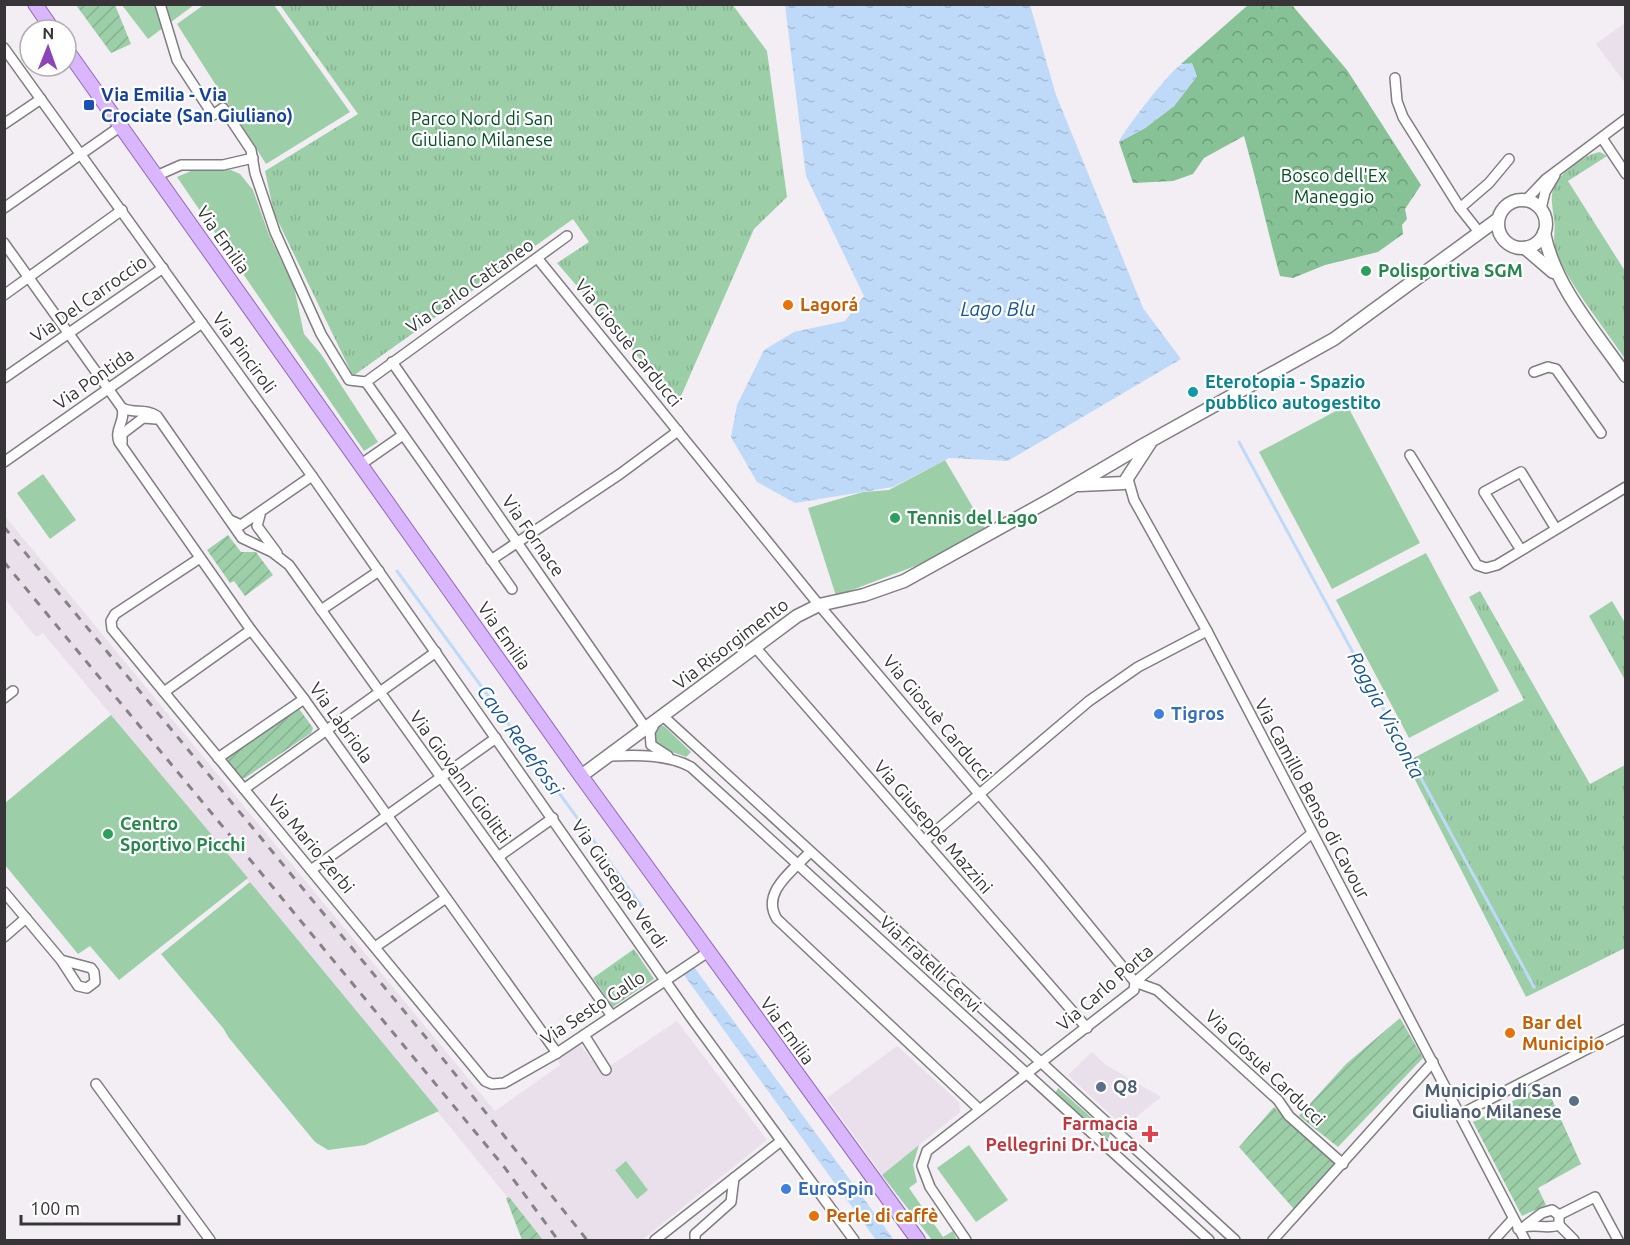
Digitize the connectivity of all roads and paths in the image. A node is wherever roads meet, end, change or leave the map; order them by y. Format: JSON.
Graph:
{"nodes":[{"id":1,"x":34,"y":4,"type":"edge"},
{"id":2,"x":160,"y":4,"type":"edge"},
{"id":3,"x":44,"y":18,"type":"edge"},
{"id":4,"x":4,"y":48,"type":"edge"},
{"id":5,"x":78,"y":66,"type":"edge"},
{"id":6,"x":1395,"y":78,"type":"dead end"},
{"id":7,"x":41,"y":99,"type":"junction"},
{"id":8,"x":1626,"y":119,"type":"edge"},
{"id":9,"x":4,"y":124,"type":"edge"},
{"id":10,"x":121,"y":126,"type":"junction"},
{"id":11,"x":1602,"y":138,"type":"junction"},
{"id":12,"x":81,"y":154,"type":"junction"},
{"id":13,"x":253,"y":158,"type":"junction"},
{"id":14,"x":1509,"y":159,"type":"dead end"},
{"id":15,"x":1556,"y":173,"type":"junction"},
{"id":16,"x":1626,"y":174,"type":"edge"},
{"id":17,"x":156,"y":176,"type":"junction"},
{"id":18,"x":1526,"y":200,"type":"junction"},
{"id":19,"x":4,"y":208,"type":"edge"},
{"id":20,"x":1460,"y":208,"type":"junction"},
{"id":21,"x":1541,"y":208,"type":"junction"},
{"id":22,"x":122,"y":210,"type":"junction"},
{"id":23,"x":1498,"y":219,"type":"junction"},
{"id":24,"x":1479,"y":232,"type":"junction"},
{"id":25,"x":1545,"y":233,"type":"junction"},
{"id":26,"x":567,"y":236,"type":"dead end"},
{"id":27,"x":1504,"y":240,"type":"junction"},
{"id":28,"x":1468,"y":242,"type":"junction"},
{"id":29,"x":4,"y":243,"type":"edge"},
{"id":30,"x":1525,"y":248,"type":"junction"},
{"id":31,"x":538,"y":259,"type":"junction"},
{"id":32,"x":163,"y":267,"type":"junction"},
{"id":33,"x":30,"y":277,"type":"junction"},
{"id":34,"x":1560,"y":280,"type":"junction"},
{"id":35,"x":4,"y":295,"type":"edge"},
{"id":36,"x":202,"y":323,"type":"junction"},
{"id":37,"x":69,"y":333,"type":"junction"},
{"id":38,"x":392,"y":362,"type":"junction"},
{"id":39,"x":1534,"y":372,"type":"dead end"},
{"id":40,"x":1626,"y":376,"type":"edge"},
{"id":41,"x":4,"y":378,"type":"edge"},
{"id":42,"x":366,"y":382,"type":"junction"},
{"id":43,"x":109,"y":390,"type":"junction"},
{"id":44,"x":122,"y":408,"type":"junction"},
{"id":45,"x":163,"y":424,"type":"junction"},
{"id":46,"x":678,"y":431,"type":"junction"},
{"id":47,"x":1601,"y":433,"type":"dead end"},
{"id":48,"x":403,"y":435,"type":"junction"},
{"id":49,"x":1150,"y":443,"type":"junction"},
{"id":50,"x":123,"y":447,"type":"junction"},
{"id":51,"x":1410,"y":455,"type":"dead end"},
{"id":52,"x":4,"y":462,"type":"edge"},
{"id":53,"x":1112,"y":463,"type":"junction"},
{"id":54,"x":360,"y":465,"type":"junction"},
{"id":55,"x":312,"y":476,"type":"junction"},
{"id":56,"x":1123,"y":480,"type":"junction"},
{"id":57,"x":1075,"y":485,"type":"junction"},
{"id":58,"x":1626,"y":487,"type":"edge"},
{"id":59,"x":261,"y":514,"type":"junction"},
{"id":60,"x":228,"y":519,"type":"junction"},
{"id":61,"x":1556,"y":529,"type":"junction"},
{"id":62,"x":518,"y":543,"type":"junction"},
{"id":63,"x":1521,"y":550,"type":"junction"},
{"id":64,"x":200,"y":558,"type":"junction"},
{"id":65,"x":280,"y":558,"type":"junction"},
{"id":66,"x":491,"y":560,"type":"junction"},
{"id":67,"x":379,"y":571,"type":"junction"},
{"id":68,"x":512,"y":589,"type":"dead end"},
{"id":69,"x":819,"y":605,"type":"junction"},
{"id":70,"x":321,"y":610,"type":"junction"},
{"id":71,"x":251,"y":630,"type":"junction"},
{"id":72,"x":1207,"y":632,"type":"junction"},
{"id":73,"x":755,"y":647,"type":"junction"},
{"id":74,"x":436,"y":652,"type":"junction"},
{"id":75,"x":13,"y":691,"type":"dead end"},
{"id":76,"x":164,"y":692,"type":"junction"},
{"id":77,"x":380,"y":692,"type":"junction"},
{"id":78,"x":4,"y":698,"type":"edge"},
{"id":79,"x":304,"y":699,"type":"junction"},
{"id":80,"x":655,"y":724,"type":"junction"},
{"id":81,"x":326,"y":730,"type":"junction"},
{"id":82,"x":496,"y":738,"type":"junction"},
{"id":83,"x":610,"y":756,"type":"junction"},
{"id":84,"x":218,"y":758,"type":"junction"},
{"id":85,"x":675,"y":760,"type":"junction"},
{"id":86,"x":581,"y":776,"type":"junction"},
{"id":87,"x":441,"y":777,"type":"junction"},
{"id":88,"x":244,"y":789,"type":"junction"},
{"id":89,"x":979,"y":793,"type":"junction"},
{"id":90,"x":387,"y":816,"type":"junction"},
{"id":91,"x":553,"y":818,"type":"junction"},
{"id":92,"x":1311,"y":834,"type":"junction"},
{"id":93,"x":924,"y":841,"type":"junction"},
{"id":94,"x":810,"y":852,"type":"junction"},
{"id":95,"x":498,"y":857,"type":"junction"},
{"id":96,"x":798,"y":865,"type":"junction"},
{"id":97,"x":311,"y":870,"type":"junction"},
{"id":98,"x":4,"y":892,"type":"edge"},
{"id":99,"x":446,"y":898,"type":"junction"},
{"id":100,"x":26,"y":918,"type":"junction"},
{"id":101,"x":4,"y":937,"type":"edge"},
{"id":102,"x":375,"y":948,"type":"junction"},
{"id":103,"x":708,"y":952,"type":"junction"},
{"id":104,"x":61,"y":960,"type":"dead end"},
{"id":105,"x":666,"y":980,"type":"junction"},
{"id":106,"x":1135,"y":982,"type":"junction"},
{"id":107,"x":612,"y":1016,"type":"junction"},
{"id":108,"x":1087,"y":1028,"type":"junction"},
{"id":109,"x":1626,"y":1029,"type":"edge"},
{"id":110,"x":584,"y":1035,"type":"junction"},
{"id":111,"x":557,"y":1053,"type":"junction"},
{"id":112,"x":1041,"y":1062,"type":"junction"},
{"id":113,"x":1433,"y":1062,"type":"junction"},
{"id":114,"x":606,"y":1070,"type":"dead end"},
{"id":115,"x":1026,"y":1074,"type":"junction"},
{"id":116,"x":96,"y":1084,"type":"dead end"},
{"id":117,"x":492,"y":1084,"type":"joint"},
{"id":118,"x":979,"y":1110,"type":"junction"},
{"id":119,"x":1459,"y":1115,"type":"junction"},
{"id":120,"x":781,"y":1141,"type":"junction"},
{"id":121,"x":1343,"y":1164,"type":"junction"},
{"id":122,"x":734,"y":1178,"type":"junction"},
{"id":123,"x":1513,"y":1219,"type":"junction"},
{"id":124,"x":1559,"y":1220,"type":"junction"},
{"id":125,"x":1521,"y":1227,"type":"junction"},
{"id":126,"x":210,"y":1240,"type":"edge"},
{"id":127,"x":655,"y":1240,"type":"edge"},
{"id":128,"x":695,"y":1240,"type":"edge"},
{"id":129,"x":854,"y":1240,"type":"edge"},
{"id":130,"x":918,"y":1240,"type":"edge"},
{"id":131,"x":966,"y":1240,"type":"edge"},
{"id":132,"x":1209,"y":1240,"type":"edge"},
{"id":133,"x":1235,"y":1240,"type":"edge"},
{"id":134,"x":1273,"y":1240,"type":"edge"},
{"id":135,"x":1494,"y":1240,"type":"edge"},
{"id":136,"x":1525,"y":1240,"type":"edge"},
{"id":137,"x":1574,"y":1240,"type":"edge"},
{"id":138,"x":1618,"y":1240,"type":"edge"}],
"edges":[{"from":1,"to":3,"type":"main road"},
{"from":2,"to":13,"type":"street"},
{"from":4,"to":7,"type":"street","name":"Via Pinciroli"},
{"from":5,"to":10,"type":"main road","name":"Via Emilia"},
{"from":6,"to":20,"type":"street"},
{"from":7,"to":9,"type":"street"},
{"from":7,"to":12,"type":"street","name":"Via Pinciroli"},
{"from":8,"to":11,"type":"street"},
{"from":10,"to":12,"type":"street"},
{"from":10,"to":17,"type":"main road","name":"Via Emilia"},
{"from":11,"to":15,"type":"street"},
{"from":11,"to":16,"type":"street"},
{"from":12,"to":19,"type":"street"},
{"from":12,"to":22,"type":"street","name":"Via Pinciroli"},
{"from":13,"to":17,"type":"street"},
{"from":13,"to":42,"type":"street"},
{"from":14,"to":20,"type":"street"},
{"from":15,"to":18,"type":"street"},
{"from":15,"to":21,"type":"street"},
{"from":17,"to":54,"type":"main road","name":"Via Emilia"},
{"from":18,"to":21,"type":"street"},
{"from":18,"to":23,"type":"street"},
{"from":20,"to":24,"type":"street"},
{"from":21,"to":25,"type":"street"},
{"from":22,"to":32,"type":"street","name":"Via Pinciroli"},
{"from":22,"to":33,"type":"street"},
{"from":23,"to":24,"type":"street","name":"Via Risorgimento"},
{"from":23,"to":27,"type":"street"},
{"from":24,"to":28,"type":"street","name":"Via Risorgimento"},
{"from":25,"to":30,"type":"street"},
{"from":25,"to":34,"type":"street"},
{"from":26,"to":31,"type":"street","name":"Via Carlo Cattaneo"},
{"from":27,"to":28,"type":"street","name":"Via Risorgimento"},
{"from":27,"to":30,"type":"street"},
{"from":28,"to":49,"type":"street","name":"Via Risorgimento"},
{"from":29,"to":33,"type":"street"},
{"from":30,"to":34,"type":"street"},
{"from":31,"to":38,"type":"street","name":"Via Carlo Cattaneo"},
{"from":31,"to":46,"type":"street","name":"Via Giosuè Carducci"},
{"from":32,"to":36,"type":"street","name":"Via Pinciroli"},
{"from":32,"to":37,"type":"street","name":"Via Del Carroccio"},
{"from":33,"to":35,"type":"street"},
{"from":33,"to":37,"type":"street"},
{"from":34,"to":40,"type":"street"},
{"from":36,"to":43,"type":"street","name":"Via Pontida"},
{"from":36,"to":55,"type":"street","name":"Via Pinciroli"},
{"from":37,"to":41,"type":"street","name":"Via Del Carroccio"},
{"from":37,"to":43,"type":"street"},
{"from":38,"to":42,"type":"street","name":"Via Carlo Cattaneo"},
{"from":38,"to":62,"type":"street","name":"Via Fornace"},
{"from":39,"to":47,"type":"street"},
{"from":42,"to":48,"type":"street"},
{"from":43,"to":44,"type":"street"},
{"from":43,"to":52,"type":"street","name":"Via Pontida"},
{"from":44,"to":45,"type":"street"},
{"from":44,"to":50,"type":"street"},
{"from":45,"to":50,"type":"street"},
{"from":45,"to":60,"type":"street"},
{"from":46,"to":62,"type":"street"},
{"from":46,"to":69,"type":"street","name":"Via Giosuè Carducci"},
{"from":48,"to":54,"type":"street"},
{"from":48,"to":66,"type":"street"},
{"from":49,"to":53,"type":"street","name":"Via Risorgimento"},
{"from":49,"to":56,"type":"street","name":"Via Risorgimento"},
{"from":50,"to":64,"type":"street","name":"Via Labriola"},
{"from":51,"to":63,"type":"street"},
{"from":53,"to":56,"type":"street"},
{"from":53,"to":56,"type":"street"},
{"from":53,"to":57,"type":"street","name":"Via Risorgimento"},
{"from":54,"to":86,"type":"main road","name":"Via Emilia"},
{"from":55,"to":59,"type":"street"},
{"from":55,"to":67,"type":"street","name":"Via Pinciroli"},
{"from":56,"to":57,"type":"street","name":"Via Risorgimento"},
{"from":56,"to":72,"type":"street","name":"Via Camillo Benso di Cavour"},
{"from":57,"to":69,"type":"street","name":"Via Risorgimento"},
{"from":58,"to":61,"type":"street"},
{"from":59,"to":60,"type":"street"},
{"from":59,"to":65,"type":"street","name":"Via Giovanni Giolitti"},
{"from":60,"to":65,"type":"street"},
{"from":61,"to":63,"type":"street"},
{"from":61,"to":63,"type":"street"},
{"from":62,"to":66,"type":"street"},
{"from":62,"to":80,"type":"street","name":"Via Fornace"},
{"from":64,"to":71,"type":"street","name":"Via Labriola"},
{"from":64,"to":76,"type":"street","name":"Via Mario Zerbi"},
{"from":65,"to":70,"type":"street","name":"Via Giovanni Giolitti"},
{"from":66,"to":68,"type":"street"},
{"from":67,"to":70,"type":"street"},
{"from":67,"to":74,"type":"street","name":"Via Giuseppe Verdi"},
{"from":69,"to":73,"type":"street","name":"Via Risorgimento"},
{"from":69,"to":89,"type":"street","name":"Via Giosuè Carducci"},
{"from":70,"to":77,"type":"street","name":"Via Giovanni Giolitti"},
{"from":71,"to":76,"type":"street"},
{"from":71,"to":79,"type":"street","name":"Via Labriola"},
{"from":72,"to":89,"type":"street"},
{"from":72,"to":92,"type":"street","name":"Via Camillo Benso di Cavour"},
{"from":73,"to":80,"type":"street","name":"Via Risorgimento"},
{"from":73,"to":93,"type":"street","name":"Via Giuseppe Mazzini"},
{"from":74,"to":77,"type":"street"},
{"from":74,"to":82,"type":"street","name":"Via Giuseppe Verdi"},
{"from":75,"to":78,"type":"street"},
{"from":76,"to":84,"type":"street","name":"Via Mario Zerbi"},
{"from":77,"to":81,"type":"street"},
{"from":77,"to":87,"type":"street","name":"Via Giovanni Giolitti"},
{"from":79,"to":81,"type":"street","name":"Via Labriola"},
{"from":79,"to":84,"type":"street"},
{"from":80,"to":83,"type":"street","name":"Via Risorgimento"},
{"from":80,"to":85,"type":"street"},
{"from":80,"to":94,"type":"street","name":"Via Fratelli Cervi"},
{"from":81,"to":88,"type":"street"},
{"from":81,"to":90,"type":"street","name":"Via Labriola"},
{"from":82,"to":87,"type":"street"},
{"from":82,"to":91,"type":"street","name":"Via Giuseppe Verdi"},
{"from":83,"to":85,"type":"street","name":"Via Fratelli Cervi"},
{"from":83,"to":86,"type":"street","name":"Via Risorgimento"},
{"from":84,"to":88,"type":"street","name":"Via Mario Zerbi"},
{"from":85,"to":96,"type":"street","name":"Via Fratelli Cervi"},
{"from":86,"to":103,"type":"main road","name":"Via Emilia"},
{"from":87,"to":90,"type":"street"},
{"from":87,"to":95,"type":"street","name":"Via Giovanni Giolitti"},
{"from":88,"to":97,"type":"street","name":"Via Mario Zerbi"},
{"from":89,"to":93,"type":"street"},
{"from":89,"to":106,"type":"street","name":"Via Giosuè Carducci"},
{"from":90,"to":97,"type":"street"},
{"from":90,"to":99,"type":"street","name":"Via Labriola"},
{"from":91,"to":95,"type":"street"},
{"from":91,"to":105,"type":"street","name":"Via Giuseppe Verdi"},
{"from":92,"to":106,"type":"street","name":"Via Carlo Porta"},
{"from":92,"to":113,"type":"street","name":"Via Camillo Benso di Cavour"},
{"from":93,"to":108,"type":"street","name":"Via Giuseppe Mazzini"},
{"from":94,"to":96,"type":"street"},
{"from":94,"to":112,"type":"street","name":"Via Fratelli Cervi"},
{"from":95,"to":107,"type":"street","name":"Via Giovanni Giolitti"},
{"from":96,"to":115,"type":"street","name":"Via Fratelli Cervi"},
{"from":96,"to":118,"type":"street"},
{"from":97,"to":102,"type":"street","name":"Via Mario Zerbi"},
{"from":98,"to":100,"type":"street"},
{"from":99,"to":102,"type":"street"},
{"from":99,"to":111,"type":"street","name":"Via Labriola"},
{"from":100,"to":101,"type":"street"},
{"from":100,"to":104,"type":"street"},
{"from":102,"to":117,"type":"street","name":"Via Mario Zerbi"},
{"from":103,"to":105,"type":"street","name":"Via Sesto Gallo"},
{"from":103,"to":130,"type":"main road","name":"Via Emilia"},
{"from":105,"to":107,"type":"street","name":"Via Sesto Gallo"},
{"from":105,"to":120,"type":"street","name":"Via Giuseppe Verdi"},
{"from":106,"to":108,"type":"street","name":"Via Carlo Porta"},
{"from":106,"to":121,"type":"street","name":"Via Giosuè Carducci"},
{"from":107,"to":110,"type":"street","name":"Via Sesto Gallo"},
{"from":108,"to":112,"type":"street","name":"Via Carlo Porta"},
{"from":109,"to":119,"type":"street"},
{"from":110,"to":111,"type":"street","name":"Via Sesto Gallo"},
{"from":110,"to":114,"type":"street"},
{"from":111,"to":117,"type":"street","name":"Via Sesto Gallo"},
{"from":112,"to":115,"type":"street","name":"Via Carlo Porta"},
{"from":112,"to":133,"type":"street","name":"Via Fratelli Cervi"},
{"from":113,"to":119,"type":"street","name":"Via Camillo Benso di Cavour"},
{"from":113,"to":121,"type":"street"},
{"from":115,"to":118,"type":"street","name":"Via Carlo Porta"},
{"from":115,"to":132,"type":"street","name":"Via Fratelli Cervi"},
{"from":116,"to":126,"type":"street"},
{"from":118,"to":131,"type":"street","name":"Via Carlo Porta"},
{"from":119,"to":123,"type":"street","name":"Via Camillo Benso di Cavour"},
{"from":120,"to":122,"type":"street"},
{"from":120,"to":129,"type":"street","name":"Via Giuseppe Verdi"},
{"from":121,"to":134,"type":"street"},
{"from":122,"to":127,"type":"street"},
{"from":122,"to":128,"type":"street"},
{"from":123,"to":125,"type":"street","name":"Via Camillo Benso di Cavour"},
{"from":123,"to":135,"type":"street"},
{"from":124,"to":125,"type":"street"},
{"from":124,"to":125,"type":"street"},
{"from":124,"to":137,"type":"street"},
{"from":124,"to":138,"type":"street"},
{"from":125,"to":136,"type":"street","name":"Via Camillo Benso di Cavour"}]}
